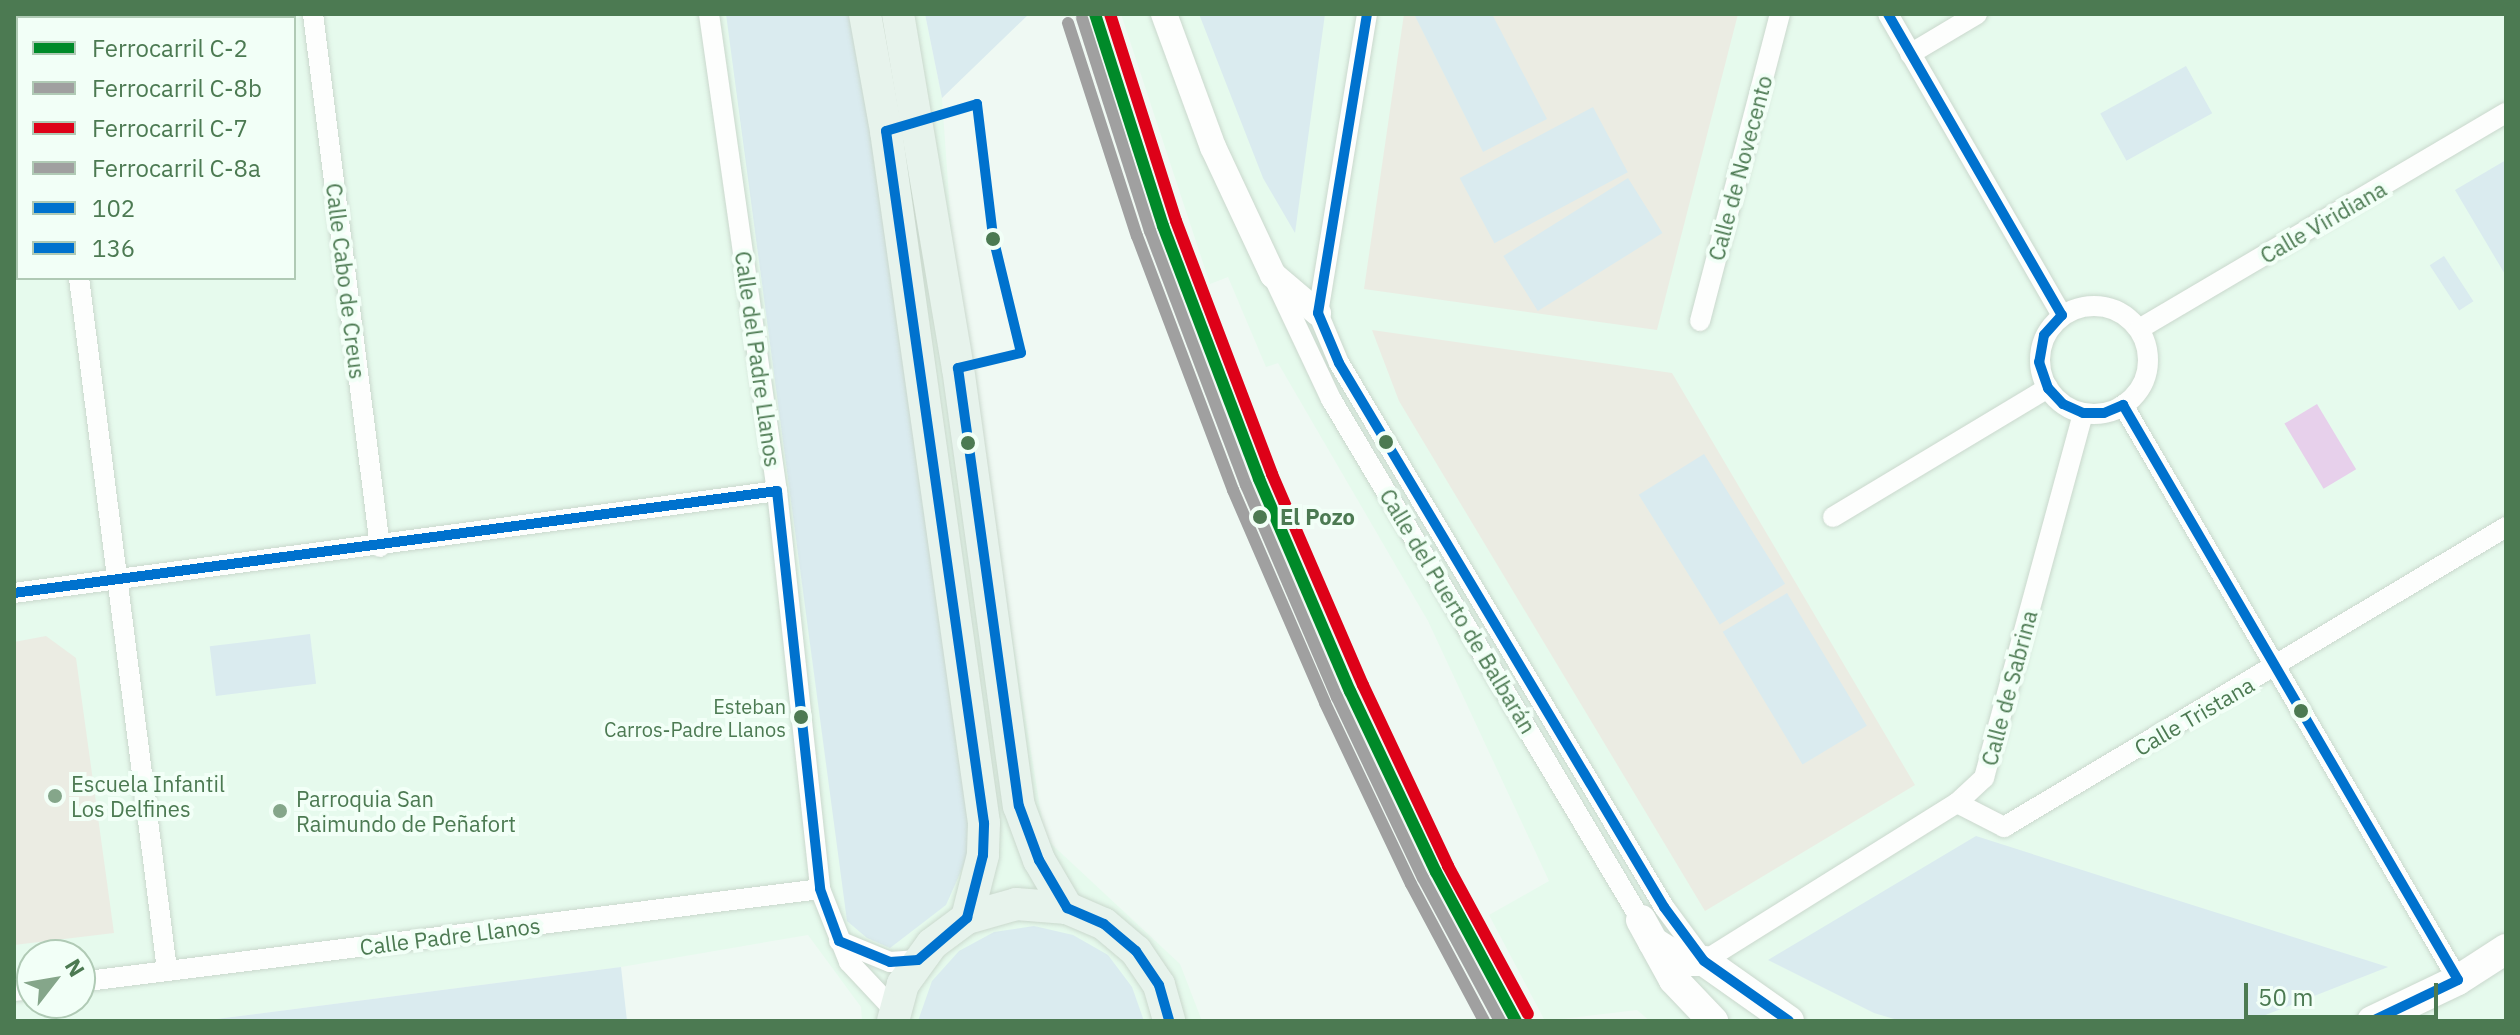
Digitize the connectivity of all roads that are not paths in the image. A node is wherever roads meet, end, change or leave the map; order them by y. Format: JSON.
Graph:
{"nodes":[{"id":1,"x":313,"y":14,"type":"edge"},
{"id":2,"x":709,"y":14,"type":"edge"},
{"id":3,"x":865,"y":14,"type":"edge"},
{"id":4,"x":898,"y":14,"type":"edge"},
{"id":5,"x":1164,"y":14,"type":"edge"},
{"id":6,"x":1367,"y":14,"type":"edge"},
{"id":7,"x":1780,"y":14,"type":"edge"},
{"id":8,"x":1888,"y":14,"type":"edge"},
{"id":9,"x":1977,"y":14,"type":"edge"},
{"id":10,"x":1910,"y":54,"type":"junction"},
{"id":11,"x":2506,"y":113,"type":"edge"},
{"id":12,"x":1273,"y":275,"type":"junction"},
{"id":13,"x":79,"y":280,"type":"edge"},
{"id":14,"x":1318,"y":313,"type":"junction"},
{"id":15,"x":2062,"y":315,"type":"junction"},
{"id":16,"x":1700,"y":321,"type":"dead end"},
{"id":17,"x":2139,"y":329,"type":"junction"},
{"id":18,"x":2048,"y":388,"type":"junction"},
{"id":19,"x":2123,"y":405,"type":"junction"},
{"id":20,"x":2083,"y":413,"type":"junction"},
{"id":21,"x":777,"y":491,"type":"junction"},
{"id":22,"x":1833,"y":517,"type":"dead end"},
{"id":23,"x":2506,"y":527,"type":"edge"},
{"id":24,"x":380,"y":547,"type":"junction"},
{"id":25,"x":117,"y":579,"type":"junction"},
{"id":26,"x":14,"y":593,"type":"edge"},
{"id":27,"x":2275,"y":668,"type":"junction"},
{"id":28,"x":1957,"y":803,"type":"junction"},
{"id":29,"x":820,"y":889,"type":"junction"},
{"id":30,"x":1067,"y":908,"type":"junction"},
{"id":31,"x":967,"y":918,"type":"junction"},
{"id":32,"x":1647,"y":931,"type":"junction"},
{"id":33,"x":839,"y":941,"type":"junction"},
{"id":34,"x":2506,"y":949,"type":"edge"},
{"id":35,"x":918,"y":960,"type":"junction"},
{"id":36,"x":1704,"y":961,"type":"junction"},
{"id":37,"x":167,"y":970,"type":"junction"},
{"id":38,"x":96,"y":980,"type":"edge"},
{"id":39,"x":2458,"y":980,"type":"junction"},
{"id":40,"x":893,"y":1016,"type":"edge"},
{"id":41,"x":1169,"y":1021,"type":"edge"},
{"id":42,"x":1713,"y":1021,"type":"edge"},
{"id":43,"x":1789,"y":1021,"type":"edge"},
{"id":44,"x":2372,"y":1021,"type":"edge"}],
"edges":[{"from":1,"to":24,"type":"street","name":"Calle Cabo de Creus"},
{"from":2,"to":21,"type":"street","name":"Calle del Padre Llanos"},
{"from":3,"to":31,"type":"main road"},
{"from":4,"to":30,"type":"main road"},
{"from":5,"to":12,"type":"street","name":"Calle del Puerto de Balbarán"},
{"from":6,"to":14,"type":"street"},
{"from":7,"to":16,"type":"street","name":"Calle de Novecento"},
{"from":8,"to":10,"type":"street"},
{"from":9,"to":10,"type":"street"},
{"from":10,"to":15,"type":"street"},
{"from":11,"to":17,"type":"street","name":"Calle Viridiana"},
{"from":12,"to":14,"type":"street","name":"Calle del Puerto de Balbarán"},
{"from":12,"to":32,"type":"street","name":"Calle del Puerto de Balbarán"},
{"from":13,"to":25,"type":"street"},
{"from":14,"to":36,"type":"street","name":"Calle del Puerto de Balbarán"},
{"from":15,"to":17,"type":"street"},
{"from":15,"to":18,"type":"street"},
{"from":17,"to":19,"type":"street"},
{"from":18,"to":20,"type":"street"},
{"from":18,"to":22,"type":"street"},
{"from":19,"to":20,"type":"street"},
{"from":19,"to":27,"type":"street"},
{"from":20,"to":28,"type":"street","name":"Calle de Sabrina"},
{"from":21,"to":24,"type":"street"},
{"from":21,"to":29,"type":"street","name":"Calle del Padre Llanos"},
{"from":23,"to":27,"type":"street","name":"Calle Tristana"},
{"from":24,"to":25,"type":"street"},
{"from":25,"to":26,"type":"street"},
{"from":25,"to":37,"type":"street"},
{"from":27,"to":28,"type":"street","name":"Calle Tristana"},
{"from":27,"to":39,"type":"street"},
{"from":28,"to":36,"type":"street","name":"Calle de Sabrina"},
{"from":29,"to":33,"type":"street","name":"Calle del Padre Llanos"},
{"from":29,"to":37,"type":"street","name":"Calle Padre Llanos"},
{"from":30,"to":31,"type":"main road"},
{"from":30,"to":41,"type":"main road"},
{"from":31,"to":35,"type":"main road"},
{"from":32,"to":36,"type":"main road","name":"Calle del Puerto de Balbarán"},
{"from":32,"to":42,"type":"main road","name":"Calle del Puerto de Balbarán"},
{"from":33,"to":35,"type":"street"},
{"from":33,"to":40,"type":"street","name":"Calle del Padre Llanos"},
{"from":34,"to":39,"type":"main road"},
{"from":35,"to":40,"type":"main road"},
{"from":36,"to":43,"type":"main road","name":"Calle del Puerto de Balbarán"},
{"from":37,"to":38,"type":"street","name":"Calle Padre Llanos"},
{"from":39,"to":44,"type":"main road"}]}
